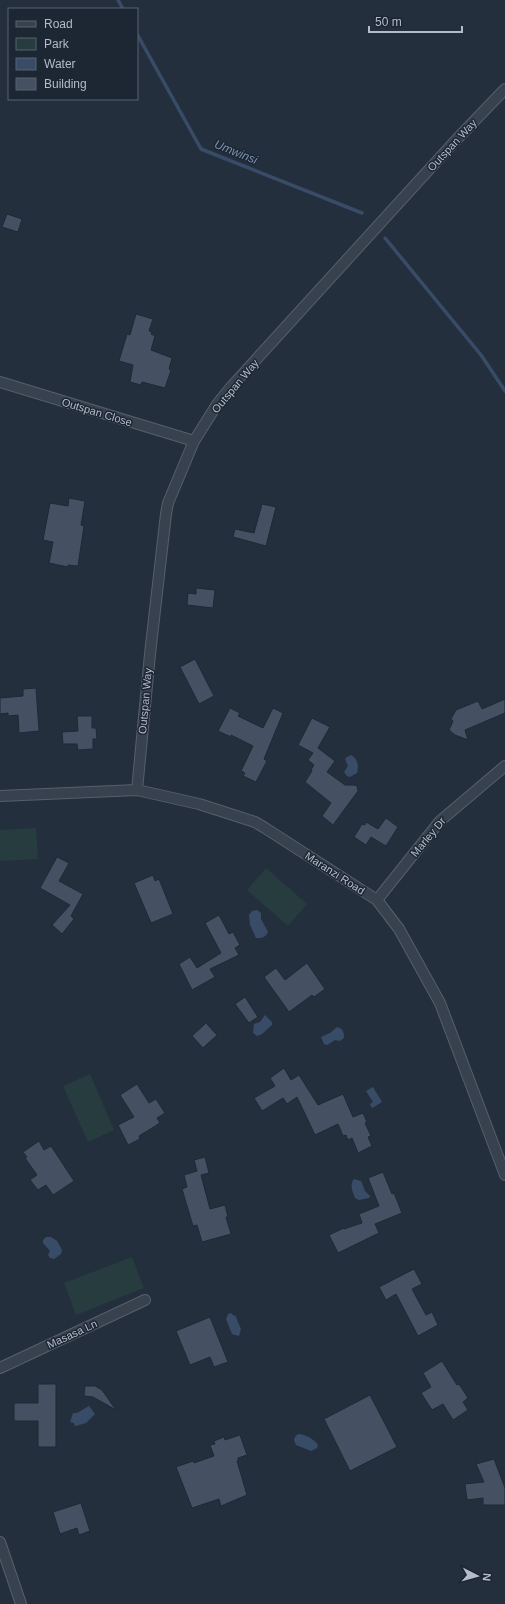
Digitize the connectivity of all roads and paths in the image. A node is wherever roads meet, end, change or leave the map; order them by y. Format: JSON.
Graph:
{"nodes":[{"id":1,"x":505,"y":89,"type":"edge"},
{"id":2,"x":0,"y":382,"type":"edge"},
{"id":3,"x":194,"y":441,"type":"junction"},
{"id":4,"x":505,"y":766,"type":"edge"},
{"id":5,"x":136,"y":790,"type":"junction"},
{"id":6,"x":0,"y":796,"type":"edge"},
{"id":7,"x":377,"y":900,"type":"junction"},
{"id":8,"x":505,"y":1175,"type":"edge"},
{"id":9,"x":145,"y":1300,"type":"dead end"},
{"id":10,"x":0,"y":1368,"type":"edge"},
{"id":11,"x":0,"y":1542,"type":"edge"},
{"id":12,"x":21,"y":1604,"type":"edge"}],
"edges":[{"from":1,"to":3,"type":"street","name":"Outspan Way"},
{"from":2,"to":3,"type":"street","name":"Outspan Close"},
{"from":3,"to":5,"type":"street","name":"Outspan Way"},
{"from":4,"to":7,"type":"street","name":"Marley Dr"},
{"from":5,"to":6,"type":"street","name":"Maranzi Road"},
{"from":5,"to":7,"type":"street","name":"Maranzi Road"},
{"from":7,"to":8,"type":"street","name":"Maranzi Road"},
{"from":9,"to":10,"type":"street","name":"Masasa Ln"},
{"from":11,"to":12,"type":"street"}]}
